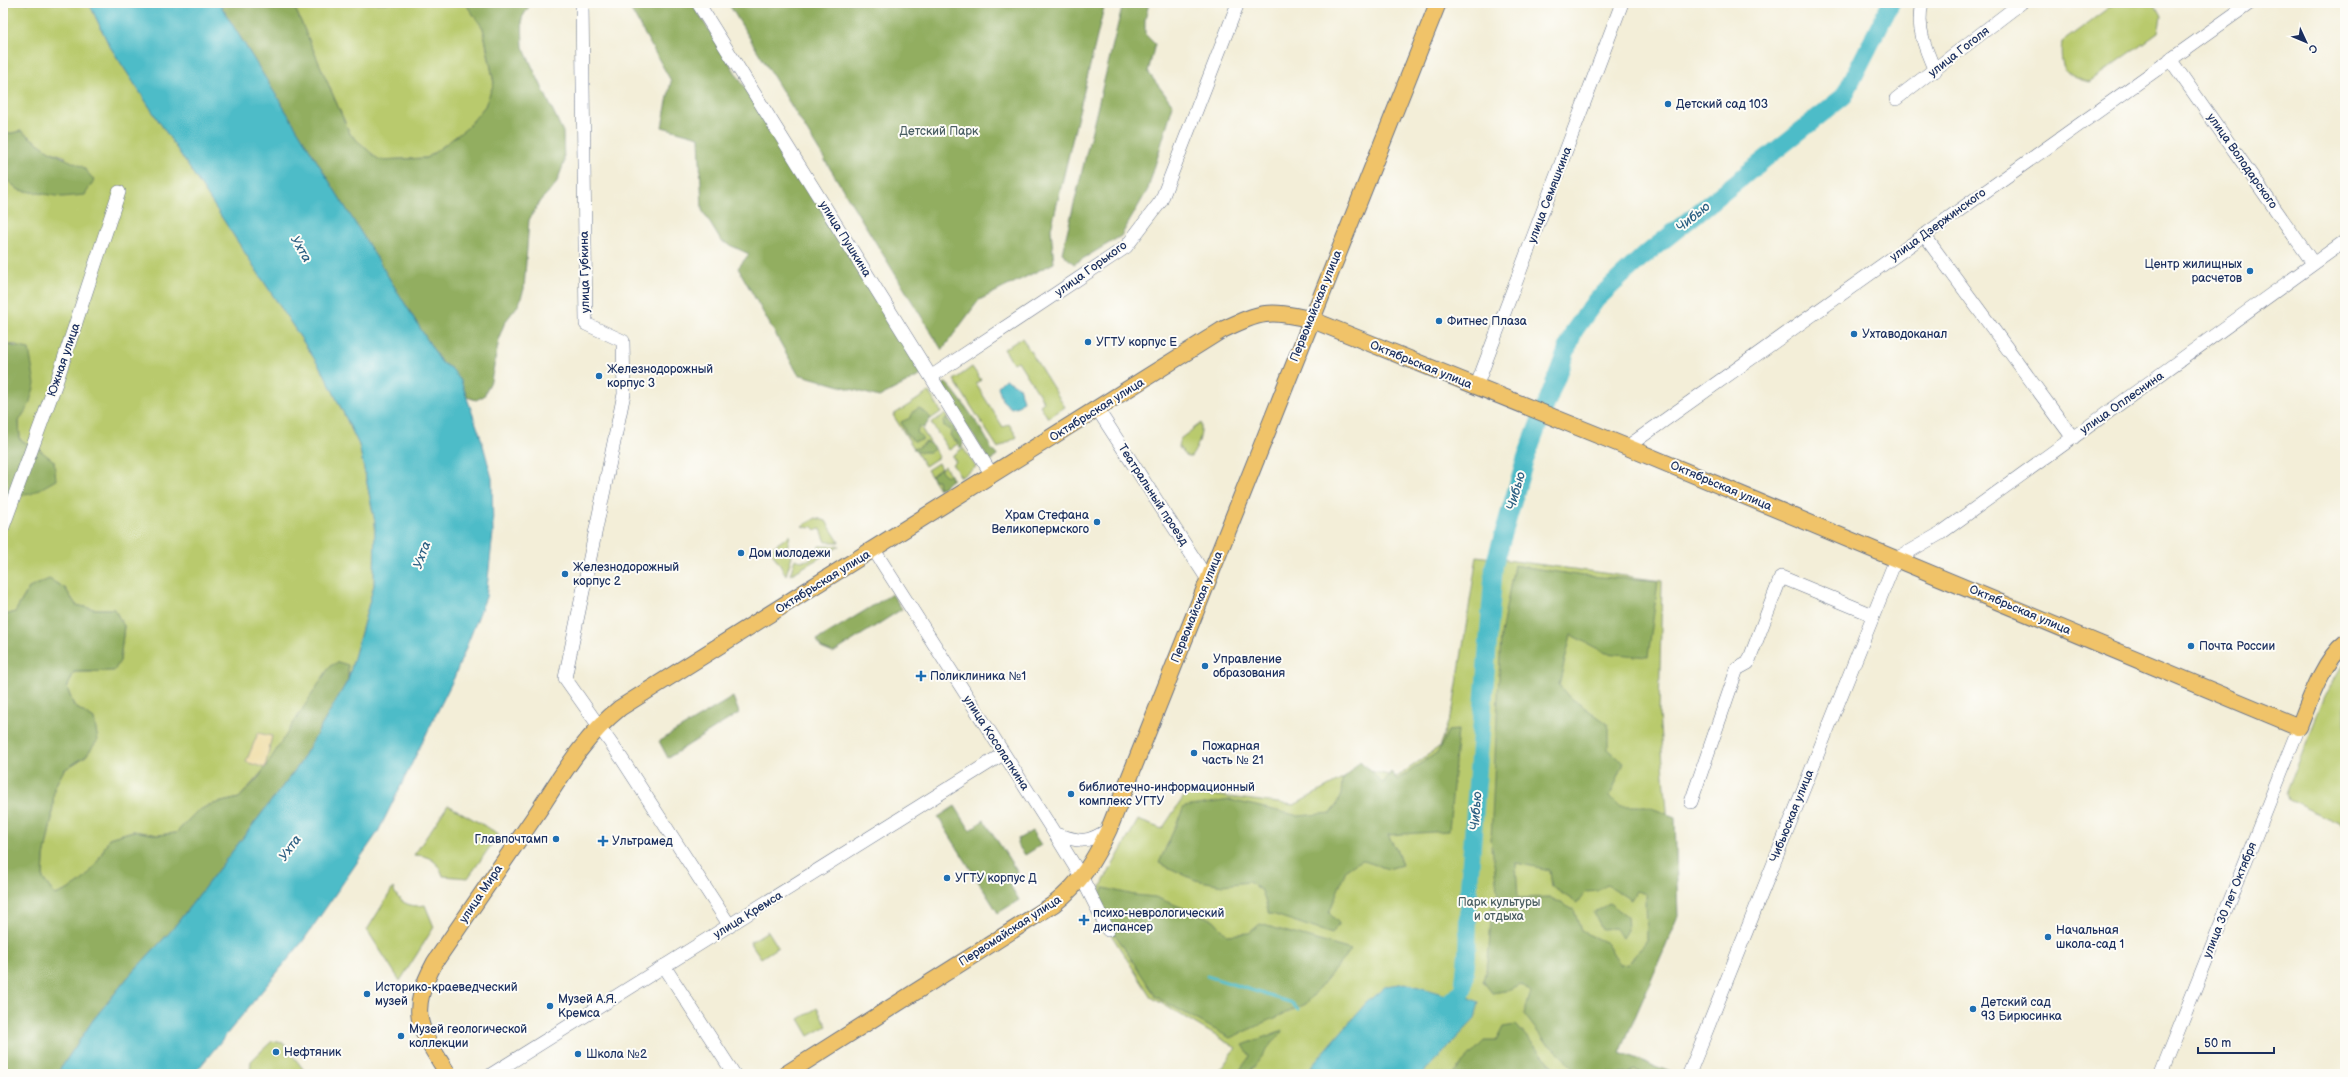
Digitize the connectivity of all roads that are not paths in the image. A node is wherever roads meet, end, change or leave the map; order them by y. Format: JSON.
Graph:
{"nodes":[{"id":1,"x":582,"y":3,"type":"edge"},
{"id":2,"x":698,"y":3,"type":"edge"},
{"id":3,"x":1238,"y":3,"type":"edge"},
{"id":4,"x":1438,"y":3,"type":"edge"},
{"id":5,"x":1622,"y":3,"type":"edge"},
{"id":6,"x":1922,"y":3,"type":"edge"},
{"id":7,"x":2021,"y":3,"type":"edge"},
{"id":8,"x":2250,"y":3,"type":"edge"},
{"id":9,"x":2170,"y":59,"type":"junction"},
{"id":10,"x":1935,"y":71,"type":"junction"},
{"id":11,"x":1896,"y":99,"type":"dead end"},
{"id":12,"x":119,"y":192,"type":"dead end"},
{"id":13,"x":1924,"y":235,"type":"junction"},
{"id":14,"x":2345,"y":241,"type":"edge"},
{"id":15,"x":2313,"y":263,"type":"junction"},
{"id":16,"x":1310,"y":319,"type":"junction"},
{"id":17,"x":932,"y":376,"type":"junction"},
{"id":18,"x":1476,"y":387,"type":"junction"},
{"id":19,"x":1098,"y":410,"type":"junction"},
{"id":20,"x":2073,"y":438,"type":"junction"},
{"id":21,"x":1627,"y":447,"type":"junction"},
{"id":22,"x":992,"y":475,"type":"junction"},
{"id":23,"x":3,"y":527,"type":"edge"},
{"id":24,"x":874,"y":550,"type":"junction"},
{"id":25,"x":1896,"y":559,"type":"junction"},
{"id":26,"x":1208,"y":580,"type":"junction"},
{"id":27,"x":1873,"y":615,"type":"junction"},
{"id":28,"x":2345,"y":643,"type":"edge"},
{"id":29,"x":599,"y":726,"type":"junction"},
{"id":30,"x":2299,"y":727,"type":"junction"},
{"id":31,"x":1003,"y":754,"type":"junction"},
{"id":32,"x":1690,"y":802,"type":"dead end"},
{"id":33,"x":1109,"y":828,"type":"junction"},
{"id":34,"x":1055,"y":834,"type":"junction"},
{"id":35,"x":1082,"y":878,"type":"junction"},
{"id":36,"x":730,"y":926,"type":"junction"},
{"id":37,"x":1108,"y":930,"type":"dead end"},
{"id":38,"x":664,"y":966,"type":"junction"},
{"id":39,"x":448,"y":1074,"type":"edge"},
{"id":40,"x":492,"y":1074,"type":"edge"},
{"id":41,"x":734,"y":1074,"type":"edge"},
{"id":42,"x":786,"y":1074,"type":"edge"},
{"id":43,"x":1689,"y":1074,"type":"edge"},
{"id":44,"x":2161,"y":1074,"type":"edge"}],
"edges":[{"from":1,"to":29,"type":"street","name":"улица Губкина"},
{"from":2,"to":17,"type":"street","name":"улица Пушкина"},
{"from":3,"to":17,"type":"street","name":"улица Горького"},
{"from":4,"to":16,"type":"main road","name":"Первомайская улица"},
{"from":5,"to":18,"type":"street","name":"улица Семяшкина"},
{"from":6,"to":10,"type":"street"},
{"from":7,"to":10,"type":"street","name":"улица Гоголя"},
{"from":8,"to":9,"type":"street","name":"улица Дзержинского"},
{"from":9,"to":13,"type":"street","name":"улица Дзержинского"},
{"from":9,"to":15,"type":"street","name":"улица Володарского"},
{"from":10,"to":11,"type":"street","name":"улица Гоголя"},
{"from":12,"to":23,"type":"street","name":"Южная улица"},
{"from":13,"to":20,"type":"street"},
{"from":13,"to":21,"type":"street","name":"улица Дзержинского"},
{"from":14,"to":15,"type":"street","name":"улица Оплеснина"},
{"from":15,"to":20,"type":"street","name":"улица Оплеснина"},
{"from":16,"to":18,"type":"main road","name":"Октябрьская улица"},
{"from":16,"to":19,"type":"main road","name":"Октябрьская улица"},
{"from":16,"to":26,"type":"main road","name":"Первомайская улица"},
{"from":17,"to":22,"type":"street","name":"улица Пушкина"},
{"from":18,"to":21,"type":"main road","name":"Октябрьская улица"},
{"from":19,"to":22,"type":"main road","name":"Октябрьская улица"},
{"from":19,"to":26,"type":"street","name":"Театральный проезд"},
{"from":20,"to":25,"type":"street","name":"улица Оплеснина"},
{"from":21,"to":25,"type":"main road","name":"Октябрьская улица"},
{"from":22,"to":24,"type":"main road","name":"Октябрьская улица"},
{"from":24,"to":29,"type":"main road","name":"Октябрьская улица"},
{"from":24,"to":31,"type":"street","name":"улица Косолапкина"},
{"from":25,"to":27,"type":"street","name":"Чибьюская улица"},
{"from":25,"to":30,"type":"main road","name":"Октябрьская улица"},
{"from":26,"to":33,"type":"main road","name":"Первомайская улица"},
{"from":27,"to":32,"type":"street"},
{"from":27,"to":43,"type":"street","name":"Чибьюская улица"},
{"from":28,"to":30,"type":"main road"},
{"from":29,"to":36,"type":"street"},
{"from":29,"to":39,"type":"main road","name":"улица Мира"},
{"from":30,"to":44,"type":"street","name":"улица 30 лет Октября"},
{"from":31,"to":34,"type":"street","name":"улица Косолапкина"},
{"from":31,"to":36,"type":"street","name":"улица Кремса"},
{"from":33,"to":34,"type":"street"},
{"from":33,"to":35,"type":"main road","name":"Первомайская улица"},
{"from":34,"to":35,"type":"street","name":"улица Косолапкина"},
{"from":35,"to":37,"type":"street","name":"улица Косолапкина"},
{"from":35,"to":42,"type":"main road","name":"Первомайская улица"},
{"from":36,"to":38,"type":"street","name":"улица Кремса"},
{"from":38,"to":40,"type":"street","name":"улица Кремса"},
{"from":38,"to":41,"type":"street"}]}
